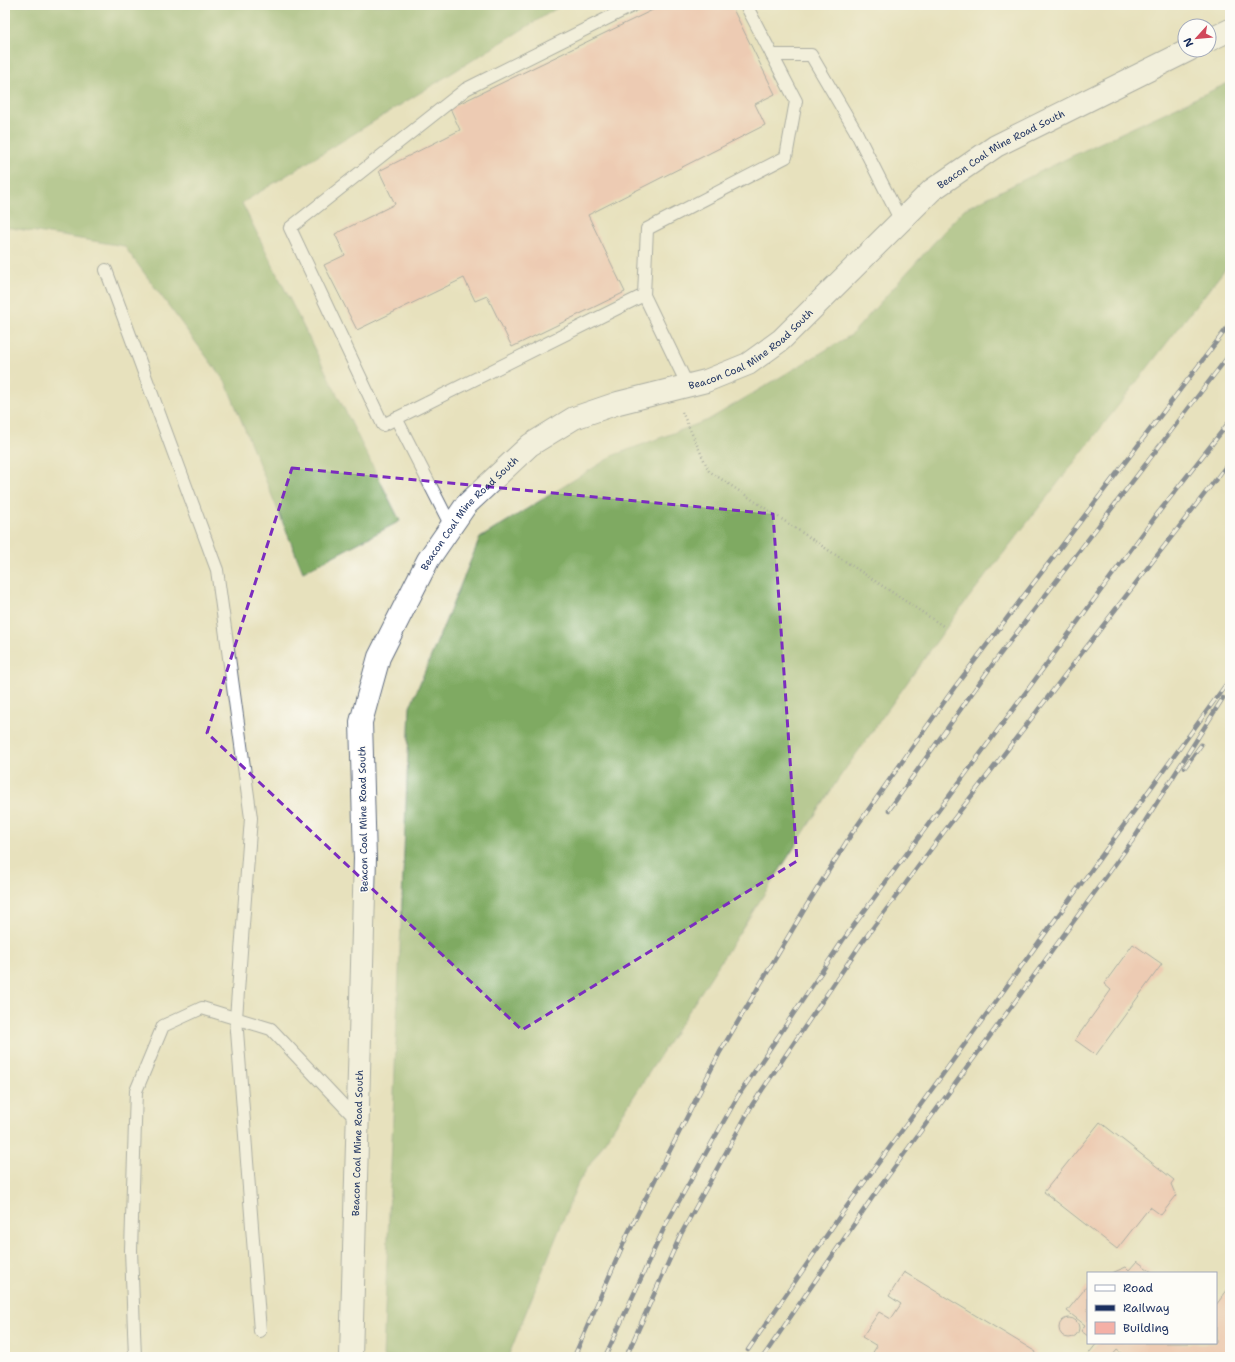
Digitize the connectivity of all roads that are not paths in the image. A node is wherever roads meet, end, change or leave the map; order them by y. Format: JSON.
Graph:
{"nodes":[{"id":1,"x":634,"y":5,"type":"edge"},
{"id":2,"x":746,"y":5,"type":"edge"},
{"id":3,"x":1230,"y":30,"type":"edge"},
{"id":4,"x":1217,"y":36,"type":"edge"},
{"id":5,"x":772,"y":55,"type":"junction"},
{"id":6,"x":1177,"y":56,"type":"edge"},
{"id":7,"x":901,"y":220,"type":"junction"},
{"id":8,"x":106,"y":270,"type":"dead end"},
{"id":9,"x":644,"y":296,"type":"junction"},
{"id":10,"x":680,"y":388,"type":"junction"},
{"id":11,"x":396,"y":418,"type":"junction"},
{"id":12,"x":451,"y":526,"type":"junction"},
{"id":13,"x":236,"y":1018,"type":"junction"},
{"id":14,"x":358,"y":1121,"type":"junction"},
{"id":15,"x":260,"y":1331,"type":"dead end"},
{"id":16,"x":135,"y":1357,"type":"edge"},
{"id":17,"x":351,"y":1357,"type":"edge"}],
"edges":[{"from":1,"to":11,"type":"lane"},
{"from":2,"to":5,"type":"lane"},
{"from":3,"to":4,"type":"street"},
{"from":5,"to":7,"type":"lane"},
{"from":5,"to":9,"type":"lane"},
{"from":6,"to":7,"type":"street","name":"Beacon Coal Mine Road South"},
{"from":7,"to":10,"type":"street","name":"Beacon Coal Mine Road South"},
{"from":8,"to":13,"type":"lane"},
{"from":9,"to":10,"type":"lane"},
{"from":9,"to":11,"type":"lane"},
{"from":10,"to":12,"type":"street","name":"Beacon Coal Mine Road South"},
{"from":11,"to":12,"type":"lane"},
{"from":12,"to":14,"type":"street","name":"Beacon Coal Mine Road South"},
{"from":13,"to":14,"type":"lane"},
{"from":13,"to":15,"type":"lane"},
{"from":13,"to":16,"type":"lane"},
{"from":14,"to":17,"type":"street","name":"Beacon Coal Mine Road South"}]}
